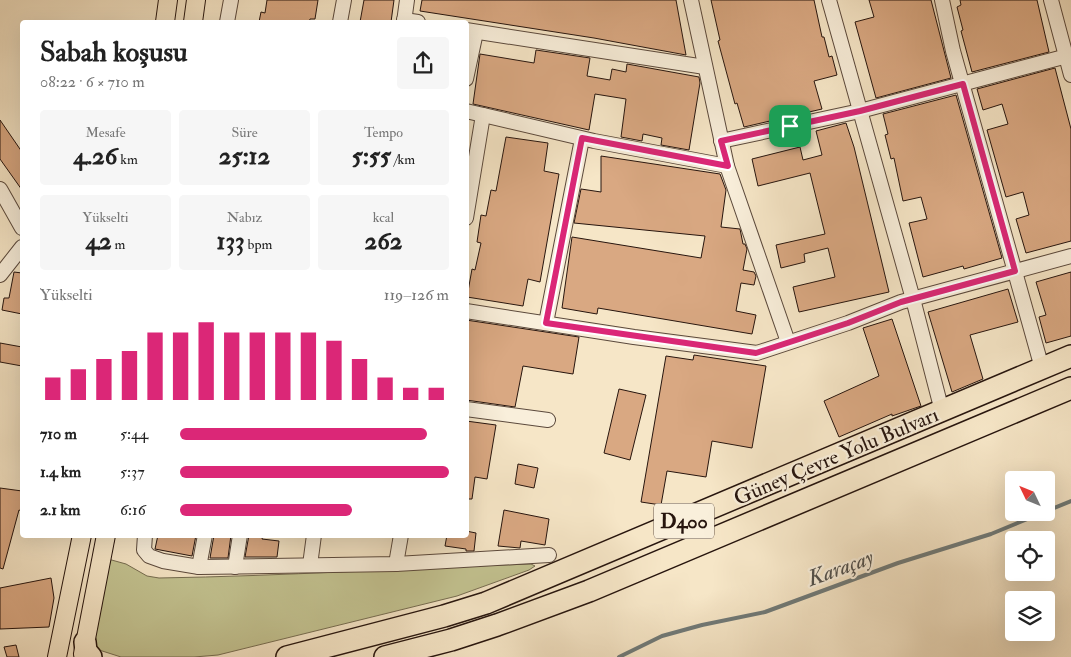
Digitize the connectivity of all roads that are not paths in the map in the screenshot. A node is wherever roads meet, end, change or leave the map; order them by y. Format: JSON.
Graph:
{"nodes":[{"id":1,"x":168,"y":0,"type":"edge"},
{"id":2,"x":196,"y":0,"type":"edge"},
{"id":3,"x":231,"y":0,"type":"edge"},
{"id":4,"x":344,"y":0,"type":"edge"},
{"id":5,"x":407,"y":0,"type":"edge"},
{"id":6,"x":691,"y":0,"type":"edge"},
{"id":7,"x":829,"y":0,"type":"edge"},
{"id":8,"x":942,"y":0,"type":"edge"},
{"id":9,"x":1051,"y":0,"type":"edge"},
{"id":10,"x":165,"y":20,"type":"edge"},
{"id":11,"x":193,"y":20,"type":"edge"},
{"id":12,"x":227,"y":20,"type":"edge"},
{"id":13,"x":340,"y":20,"type":"edge"},
{"id":14,"x":408,"y":20,"type":"edge"},
{"id":15,"x":471,"y":31,"type":"edge"},
{"id":16,"x":469,"y":50,"type":"edge"},
{"id":17,"x":1068,"y":55,"type":"edge"},
{"id":18,"x":705,"y":67,"type":"junction"},
{"id":19,"x":1071,"y":75,"type":"edge"},
{"id":20,"x":963,"y":84,"type":"junction"},
{"id":21,"x":860,"y":111,"type":"junction"},
{"id":22,"x":469,"y":112,"type":"edge"},
{"id":23,"x":483,"y":115,"type":"junction"},
{"id":24,"x":582,"y":138,"type":"junction"},
{"id":25,"x":721,"y":141,"type":"junction"},
{"id":26,"x":728,"y":166,"type":"junction"},
{"id":27,"x":0,"y":189,"type":"edge"},
{"id":28,"x":469,"y":200,"type":"edge"},
{"id":29,"x":20,"y":224,"type":"edge"},
{"id":30,"x":20,"y":250,"type":"edge"},
{"id":31,"x":1071,"y":256,"type":"edge"},
{"id":32,"x":1015,"y":271,"type":"junction"},
{"id":33,"x":0,"y":275,"type":"edge"},
{"id":34,"x":913,"y":299,"type":"junction"},
{"id":35,"x":469,"y":311,"type":"edge"},
{"id":36,"x":546,"y":323,"type":"junction"},
{"id":37,"x":788,"y":342,"type":"junction"},
{"id":38,"x":1071,"y":356,"type":"edge"},
{"id":39,"x":1042,"y":368,"type":"junction"},
{"id":40,"x":1071,"y":388,"type":"edge"},
{"id":41,"x":469,"y":409,"type":"edge"},
{"id":42,"x":942,"y":411,"type":"junction"},
{"id":43,"x":548,"y":420,"type":"dead end"},
{"id":44,"x":81,"y":538,"type":"edge"},
{"id":45,"x":105,"y":538,"type":"edge"},
{"id":46,"x":144,"y":538,"type":"edge"},
{"id":47,"x":204,"y":538,"type":"edge"},
{"id":48,"x":240,"y":538,"type":"edge"},
{"id":49,"x":314,"y":538,"type":"edge"},
{"id":50,"x":400,"y":538,"type":"edge"},
{"id":51,"x":549,"y":555,"type":"dead end"},
{"id":52,"x":310,"y":564,"type":"junction"},
{"id":53,"x":396,"y":564,"type":"junction"},
{"id":54,"x":199,"y":567,"type":"junction"},
{"id":55,"x":235,"y":567,"type":"junction"},
{"id":56,"x":86,"y":652,"type":"edge"},
{"id":57,"x":57,"y":657,"type":"edge"},
{"id":58,"x":286,"y":657,"type":"edge"},
{"id":59,"x":385,"y":657,"type":"edge"}],
"edges":[{"from":1,"to":10,"type":"main road"},
{"from":2,"to":11,"type":"main road"},
{"from":3,"to":12,"type":"street"},
{"from":4,"to":13,"type":"street"},
{"from":5,"to":14,"type":"street"},
{"from":6,"to":18,"type":"street"},
{"from":7,"to":21,"type":"street"},
{"from":8,"to":20,"type":"street"},
{"from":9,"to":17,"type":"street"},
{"from":15,"to":16,"type":"street"},
{"from":15,"to":18,"type":"street"},
{"from":17,"to":19,"type":"street"},
{"from":17,"to":20,"type":"street"},
{"from":18,"to":25,"type":"street"},
{"from":20,"to":21,"type":"street"},
{"from":20,"to":32,"type":"street"},
{"from":21,"to":25,"type":"street"},
{"from":21,"to":34,"type":"street"},
{"from":22,"to":23,"type":"street"},
{"from":23,"to":24,"type":"street"},
{"from":23,"to":28,"type":"street"},
{"from":24,"to":26,"type":"street"},
{"from":24,"to":36,"type":"street"},
{"from":25,"to":26,"type":"street"},
{"from":26,"to":37,"type":"street"},
{"from":27,"to":29,"type":"street"},
{"from":30,"to":33,"type":"street"},
{"from":31,"to":32,"type":"street"},
{"from":32,"to":34,"type":"street"},
{"from":32,"to":39,"type":"street"},
{"from":34,"to":37,"type":"street"},
{"from":34,"to":42,"type":"street"},
{"from":35,"to":36,"type":"street"},
{"from":36,"to":37,"type":"street"},
{"from":38,"to":39,"type":"highway","name":"Güney Çevre Yolu Bulvarı","number":"D400"},
{"from":39,"to":42,"type":"highway","name":"Güney Çevre Yolu Bulvarı","number":"D400"},
{"from":40,"to":59,"type":"highway","name":"Güney Çevre Yolu Bulvarı","number":"D400"},
{"from":41,"to":43,"type":"street"},
{"from":42,"to":58,"type":"highway","name":"Güney Çevre Yolu Bulvarı","number":"D400"},
{"from":44,"to":57,"type":"main road"},
{"from":45,"to":56,"type":"main road"},
{"from":46,"to":54,"type":"street"},
{"from":47,"to":54,"type":"street"},
{"from":48,"to":55,"type":"street"},
{"from":49,"to":52,"type":"street"},
{"from":50,"to":53,"type":"street"},
{"from":51,"to":53,"type":"street"},
{"from":52,"to":53,"type":"street"},
{"from":52,"to":55,"type":"street"},
{"from":54,"to":55,"type":"street"}]}
